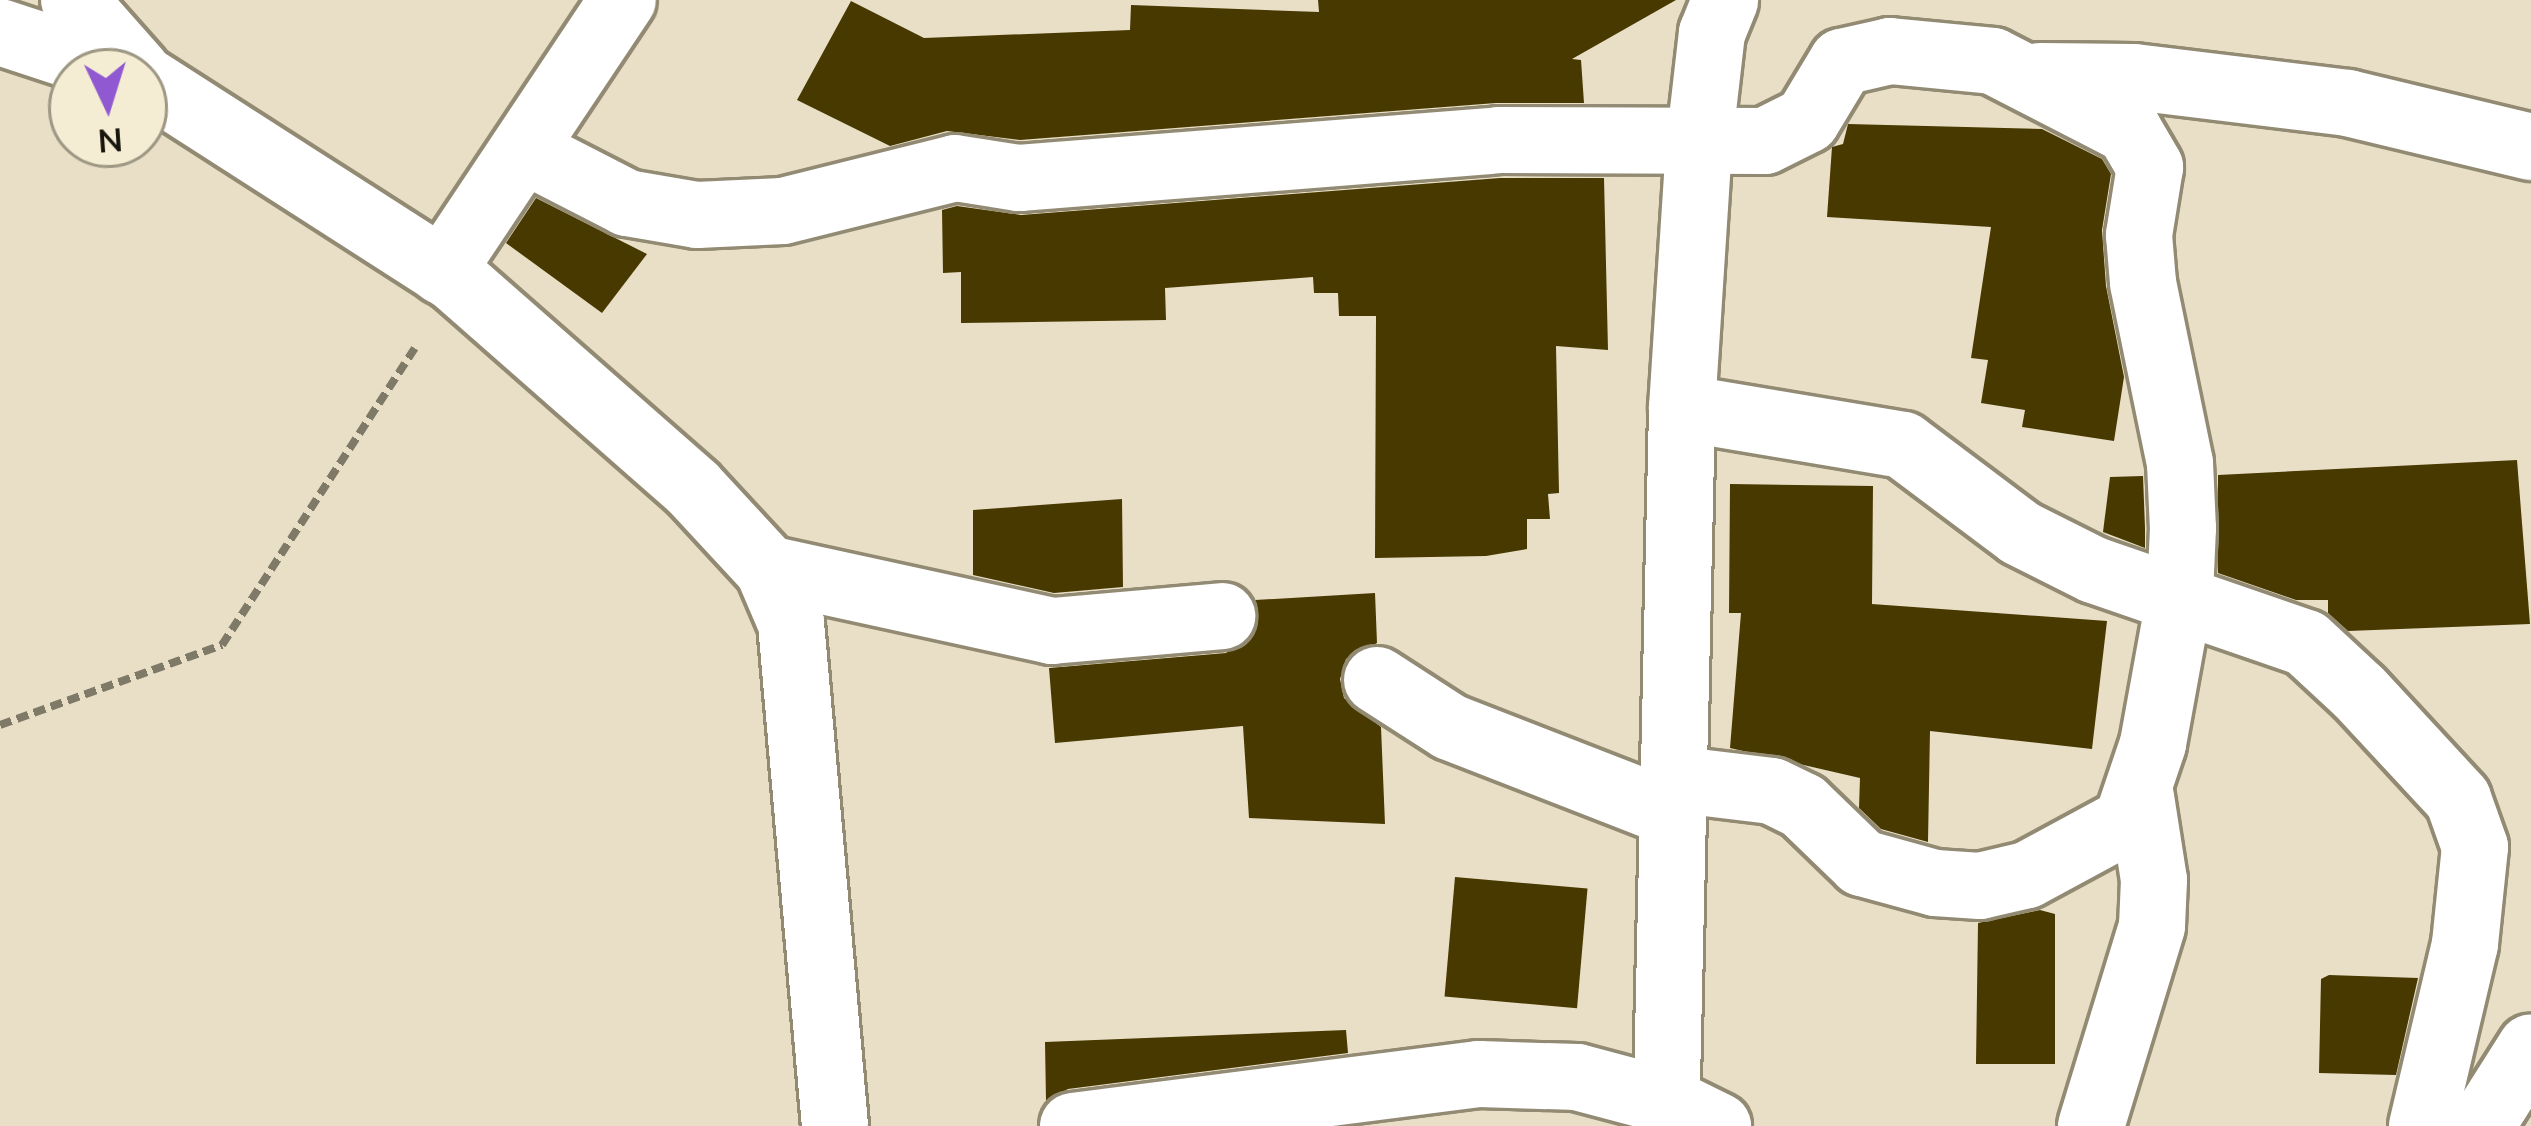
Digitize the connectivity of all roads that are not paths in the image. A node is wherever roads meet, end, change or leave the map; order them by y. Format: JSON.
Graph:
{"nodes":[{"id":1,"x":74,"y":0,"type":"edge"},
{"id":2,"x":623,"y":0,"type":"edge"},
{"id":3,"x":1725,"y":0,"type":"edge"},
{"id":4,"x":0,"y":32,"type":"edge"},
{"id":5,"x":49,"y":48,"type":"edge"},
{"id":6,"x":117,"y":48,"type":"edge"},
{"id":7,"x":2030,"y":76,"type":"junction"},
{"id":8,"x":168,"y":94,"type":"edge"},
{"id":9,"x":1700,"y":145,"type":"junction"},
{"id":10,"x":2531,"y":147,"type":"edge"},
{"id":11,"x":524,"y":149,"type":"junction"},
{"id":12,"x":448,"y":274,"type":"junction"},
{"id":13,"x":1682,"y":409,"type":"junction"},
{"id":14,"x":768,"y":569,"type":"junction"},
{"id":15,"x":2180,"y":596,"type":"junction"},
{"id":16,"x":1222,"y":616,"type":"dead end"},
{"id":17,"x":1377,"y":680,"type":"dead end"},
{"id":18,"x":1673,"y":796,"type":"junction"},
{"id":19,"x":2141,"y":797,"type":"junction"},
{"id":20,"x":2531,"y":1047,"type":"edge"},
{"id":21,"x":1684,"y":1118,"type":"edge"},
{"id":22,"x":835,"y":1126,"type":"edge"},
{"id":23,"x":1072,"y":1126,"type":"edge"},
{"id":24,"x":2091,"y":1126,"type":"edge"},
{"id":25,"x":2422,"y":1126,"type":"edge"},
{"id":26,"x":2481,"y":1126,"type":"edge"}],
"edges":[{"from":1,"to":6,"type":"street"},
{"from":2,"to":11,"type":"street"},
{"from":3,"to":9,"type":"street"},
{"from":4,"to":5,"type":"street"},
{"from":7,"to":9,"type":"street"},
{"from":7,"to":10,"type":"street"},
{"from":7,"to":15,"type":"street"},
{"from":8,"to":12,"type":"street"},
{"from":9,"to":11,"type":"street"},
{"from":9,"to":13,"type":"street"},
{"from":11,"to":12,"type":"street"},
{"from":12,"to":14,"type":"street"},
{"from":13,"to":15,"type":"street"},
{"from":13,"to":18,"type":"street"},
{"from":14,"to":16,"type":"street"},
{"from":14,"to":22,"type":"street"},
{"from":15,"to":19,"type":"street"},
{"from":15,"to":25,"type":"street"},
{"from":17,"to":18,"type":"street"},
{"from":18,"to":19,"type":"street"},
{"from":18,"to":21,"type":"street"},
{"from":19,"to":24,"type":"street"},
{"from":20,"to":26,"type":"street"},
{"from":21,"to":23,"type":"street"}]}
